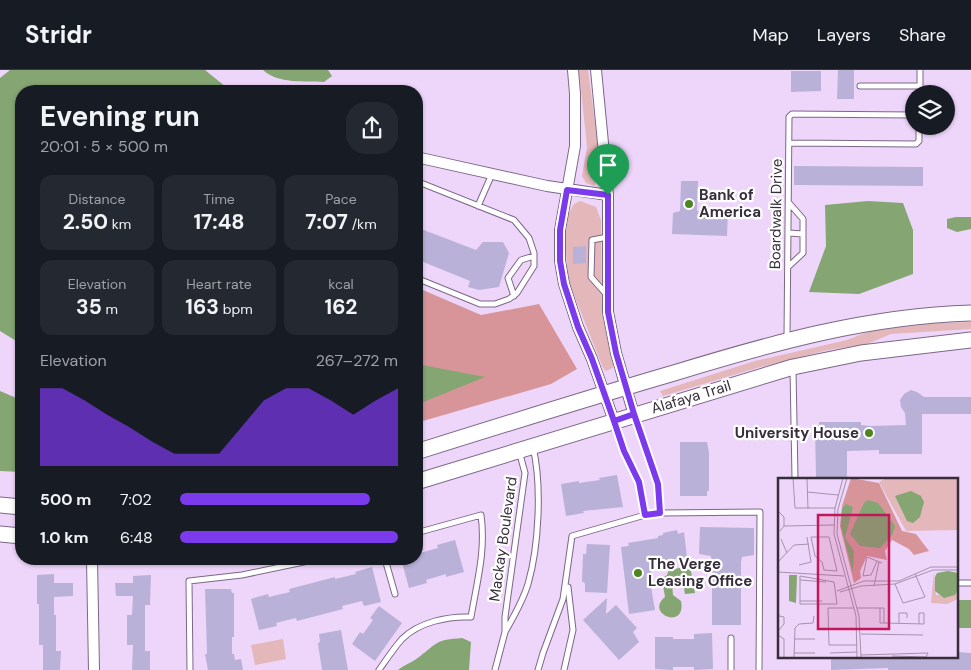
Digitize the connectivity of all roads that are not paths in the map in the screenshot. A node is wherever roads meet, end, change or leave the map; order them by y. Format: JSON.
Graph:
{"nodes":[{"id":1,"x":573,"y":70,"type":"edge"},
{"id":2,"x":596,"y":70,"type":"edge"},
{"id":3,"x":920,"y":70,"type":"edge"},
{"id":4,"x":920,"y":85,"type":"edge"},
{"id":5,"x":860,"y":86,"type":"dead end"},
{"id":6,"x":905,"y":86,"type":"edge"},
{"id":7,"x":905,"y":115,"type":"edge"},
{"id":8,"x":919,"y":135,"type":"edge"},
{"id":9,"x":790,"y":143,"type":"junction"},
{"id":10,"x":423,"y":159,"type":"edge"},
{"id":11,"x":492,"y":174,"type":"junction"},
{"id":12,"x":423,"y":184,"type":"edge"},
{"id":13,"x":567,"y":190,"type":"junction"},
{"id":14,"x":608,"y":195,"type":"junction"},
{"id":15,"x":789,"y":203,"type":"junction"},
{"id":16,"x":478,"y":206,"type":"junction"},
{"id":17,"x":788,"y":234,"type":"junction"},
{"id":18,"x":803,"y":234,"type":"junction"},
{"id":19,"x":608,"y":237,"type":"junction"},
{"id":20,"x":534,"y":256,"type":"junction"},
{"id":21,"x":788,"y":267,"type":"junction"},
{"id":22,"x":423,"y":281,"type":"edge"},
{"id":23,"x":608,"y":295,"type":"junction"},
{"id":24,"x":514,"y":296,"type":"junction"},
{"id":25,"x":971,"y":312,"type":"edge"},
{"id":26,"x":787,"y":339,"type":"junction"},
{"id":27,"x":971,"y":340,"type":"edge"},
{"id":28,"x":793,"y":367,"type":"junction"},
{"id":29,"x":626,"y":387,"type":"junction"},
{"id":30,"x":605,"y":394,"type":"junction"},
{"id":31,"x":634,"y":414,"type":"junction"},
{"id":32,"x":614,"y":421,"type":"junction"},
{"id":33,"x":526,"y":448,"type":"junction"},
{"id":34,"x":423,"y":450,"type":"edge"},
{"id":35,"x":795,"y":478,"type":"edge"},
{"id":36,"x":423,"y":480,"type":"edge"},
{"id":37,"x":660,"y":513,"type":"junction"},
{"id":38,"x":645,"y":515,"type":"junction"},
{"id":39,"x":423,"y":531,"type":"edge"},
{"id":40,"x":0,"y":534,"type":"edge"},
{"id":41,"x":15,"y":535,"type":"edge"},
{"id":42,"x":92,"y":565,"type":"edge"},
{"id":43,"x":290,"y":565,"type":"edge"},
{"id":44,"x":387,"y":565,"type":"edge"},
{"id":45,"x":567,"y":582,"type":"junction"},
{"id":46,"x":971,"y":582,"type":"edge"},
{"id":47,"x":958,"y":583,"type":"edge"},
{"id":48,"x":395,"y":594,"type":"dead end"},
{"id":49,"x":505,"y":632,"type":"junction"},
{"id":50,"x":731,"y":638,"type":"dead end"},
{"id":51,"x":94,"y":670,"type":"edge"},
{"id":52,"x":190,"y":670,"type":"edge"},
{"id":53,"x":379,"y":670,"type":"edge"},
{"id":54,"x":495,"y":670,"type":"edge"},
{"id":55,"x":538,"y":670,"type":"edge"},
{"id":56,"x":564,"y":670,"type":"edge"},
{"id":57,"x":731,"y":670,"type":"edge"},
{"id":58,"x":758,"y":670,"type":"edge"}],
"edges":[{"from":1,"to":13,"type":"street"},
{"from":2,"to":14,"type":"street"},
{"from":3,"to":4,"type":"lane"},
{"from":5,"to":6,"type":"lane"},
{"from":7,"to":9,"type":"lane"},
{"from":8,"to":9,"type":"lane","name":"Boardwalk Drive"},
{"from":9,"to":15,"type":"lane","name":"Boardwalk Drive"},
{"from":10,"to":11,"type":"street"},
{"from":11,"to":13,"type":"street"},
{"from":11,"to":16,"type":"lane"},
{"from":12,"to":16,"type":"lane"},
{"from":13,"to":14,"type":"street"},
{"from":13,"to":30,"type":"street"},
{"from":14,"to":19,"type":"street"},
{"from":15,"to":17,"type":"lane","name":"Boardwalk Drive"},
{"from":15,"to":18,"type":"lane"},
{"from":16,"to":20,"type":"lane"},
{"from":17,"to":18,"type":"lane"},
{"from":17,"to":21,"type":"lane","name":"Boardwalk Drive"},
{"from":18,"to":21,"type":"lane"},
{"from":19,"to":23,"type":"street"},
{"from":19,"to":23,"type":"lane"},
{"from":20,"to":24,"type":"lane"},
{"from":20,"to":24,"type":"lane"},
{"from":21,"to":26,"type":"lane","name":"Boardwalk Drive"},
{"from":22,"to":24,"type":"lane"},
{"from":23,"to":29,"type":"street"},
{"from":25,"to":26,"type":"main road","name":"Alafaya Trail"},
{"from":26,"to":29,"type":"main road","name":"Alafaya Trail"},
{"from":27,"to":28,"type":"main road","name":"Alafaya Trail"},
{"from":28,"to":31,"type":"main road","name":"Alafaya Trail"},
{"from":28,"to":35,"type":"lane"},
{"from":29,"to":30,"type":"main road","name":"Alafaya Trail"},
{"from":29,"to":31,"type":"street"},
{"from":30,"to":32,"type":"street"},
{"from":30,"to":34,"type":"main road","name":"Alafaya Trail"},
{"from":31,"to":32,"type":"main road","name":"Alafaya Trail"},
{"from":31,"to":37,"type":"lane"},
{"from":32,"to":33,"type":"main road","name":"Alafaya Trail"},
{"from":32,"to":38,"type":"lane"},
{"from":33,"to":36,"type":"main road","name":"Alafaya Trail"},
{"from":33,"to":49,"type":"lane","name":"Mackay Boulevard"},
{"from":33,"to":49,"type":"lane","name":"Mackay Boulevard"},
{"from":37,"to":38,"type":"lane"},
{"from":37,"to":58,"type":"lane"},
{"from":38,"to":45,"type":"lane"},
{"from":39,"to":53,"type":"lane"},
{"from":40,"to":41,"type":"main road"},
{"from":42,"to":51,"type":"street"},
{"from":43,"to":52,"type":"lane"},
{"from":44,"to":48,"type":"lane"},
{"from":45,"to":55,"type":"lane"},
{"from":45,"to":56,"type":"lane"},
{"from":46,"to":47,"type":"lane"},
{"from":49,"to":54,"type":"lane","name":"Mackay Boulevard"},
{"from":50,"to":57,"type":"lane"}]}
